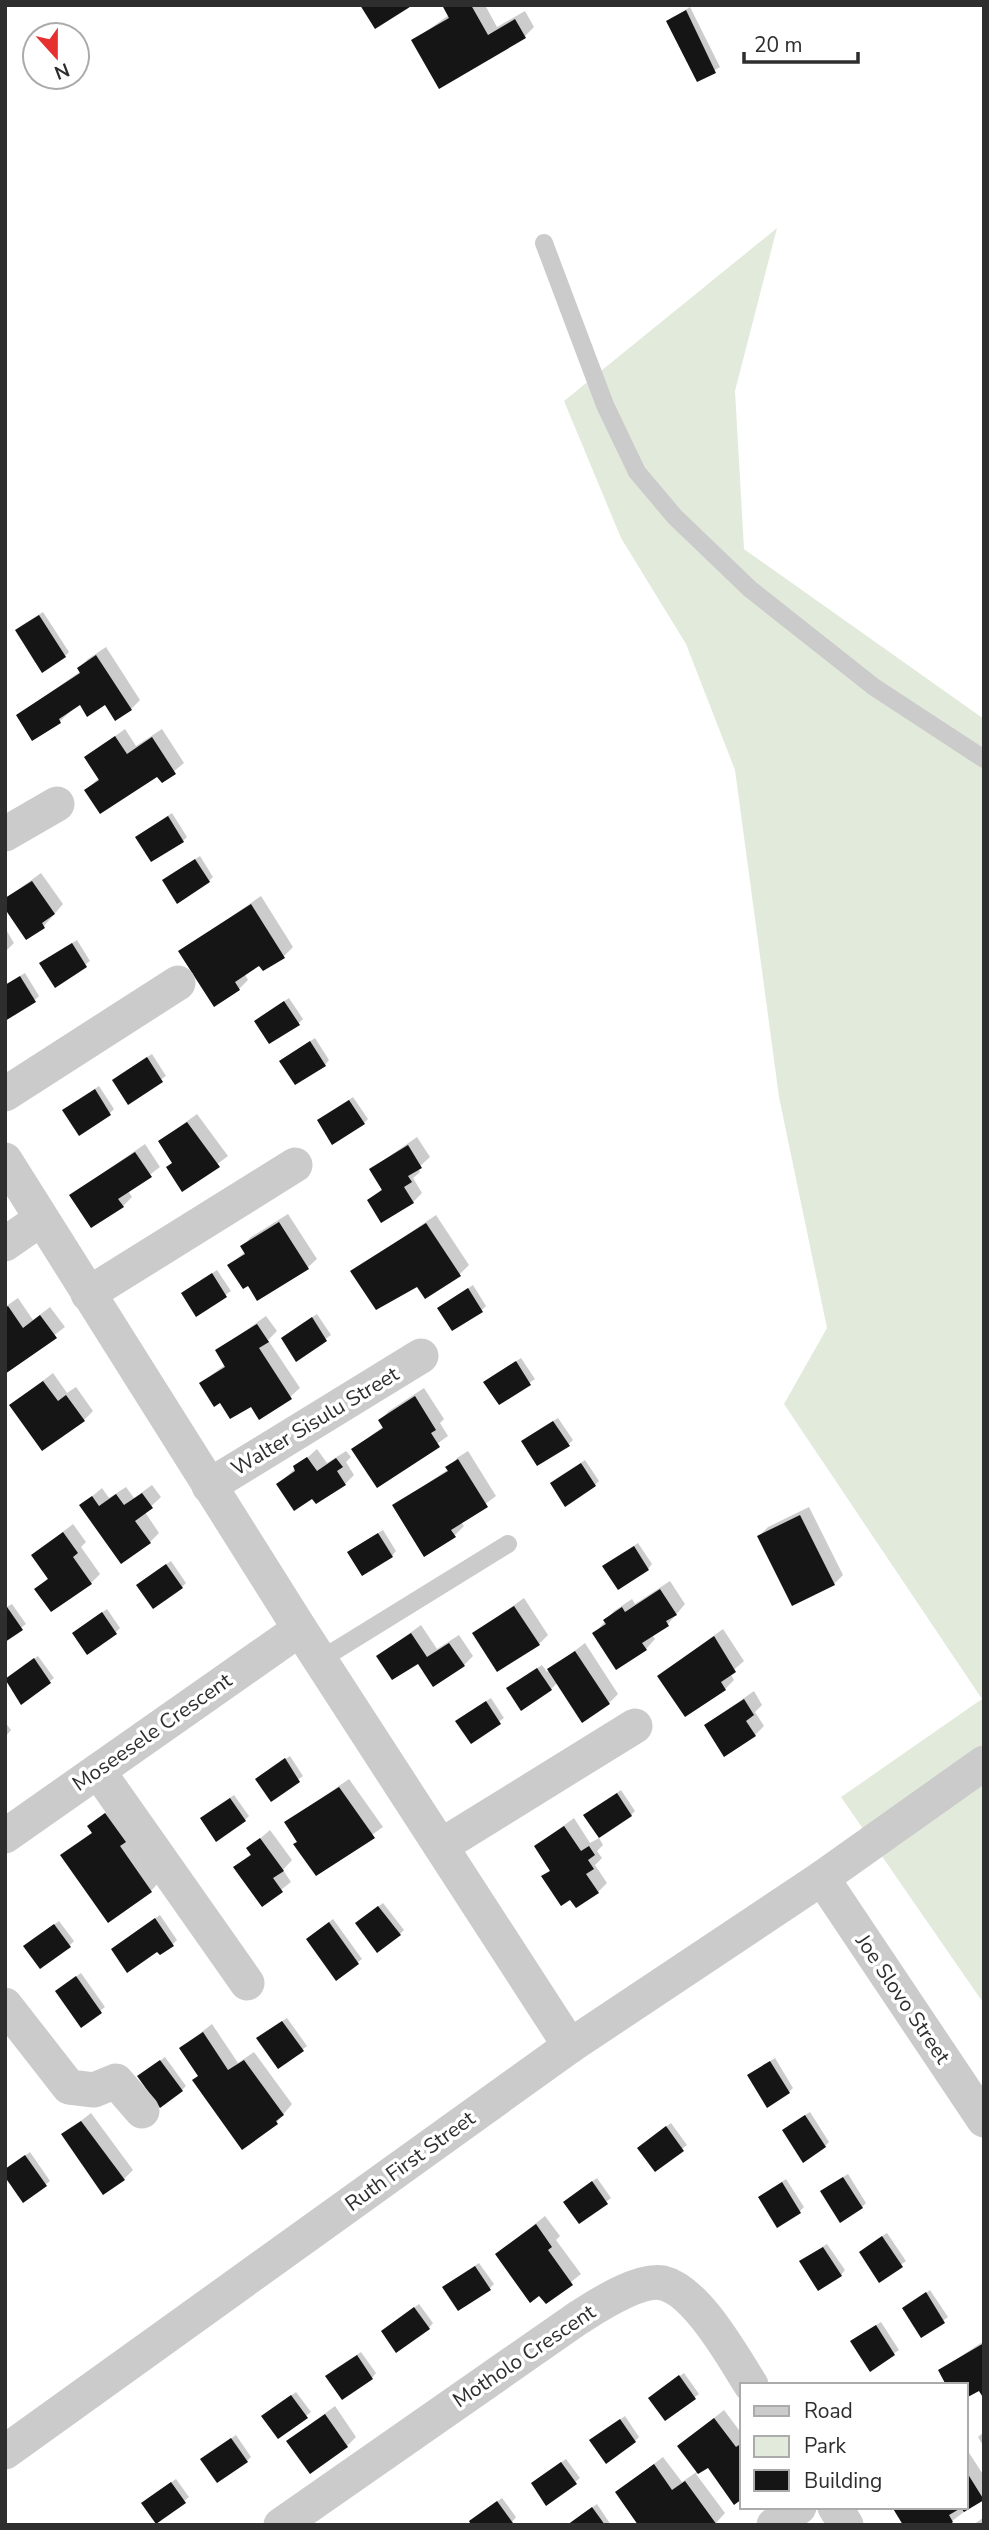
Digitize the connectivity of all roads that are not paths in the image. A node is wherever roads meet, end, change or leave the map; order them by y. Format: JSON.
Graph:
{"nodes":[{"id":1,"x":544,"y":243,"type":"dead end"},
{"id":2,"x":984,"y":759,"type":"edge"},
{"id":3,"x":57,"y":804,"type":"dead end"},
{"id":4,"x":5,"y":834,"type":"edge"},
{"id":5,"x":178,"y":983,"type":"dead end"},
{"id":6,"x":5,"y":1094,"type":"edge"},
{"id":7,"x":5,"y":1160,"type":"edge"},
{"id":8,"x":295,"y":1165,"type":"dead end"},
{"id":9,"x":41,"y":1219,"type":"junction"},
{"id":10,"x":5,"y":1244,"type":"edge"},
{"id":11,"x":88,"y":1294,"type":"junction"},
{"id":12,"x":421,"y":1356,"type":"dead end"},
{"id":13,"x":209,"y":1486,"type":"junction"},
{"id":14,"x":508,"y":1544,"type":"dead end"},
{"id":15,"x":300,"y":1629,"type":"junction"},
{"id":16,"x":320,"y":1660,"type":"junction"},
{"id":17,"x":635,"y":1726,"type":"dead end"},
{"id":18,"x":984,"y":1763,"type":"edge"},
{"id":19,"x":98,"y":1771,"type":"junction"},
{"id":20,"x":5,"y":1836,"type":"edge"},
{"id":21,"x":441,"y":1846,"type":"junction"},
{"id":22,"x":822,"y":1878,"type":"junction"},
{"id":23,"x":247,"y":1983,"type":"dead end"},
{"id":24,"x":5,"y":2005,"type":"edge"},
{"id":25,"x":570,"y":2046,"type":"junction"},
{"id":26,"x":142,"y":2111,"type":"dead end"},
{"id":27,"x":984,"y":2120,"type":"edge"},
{"id":28,"x":750,"y":2383,"type":"edge"},
{"id":29,"x":5,"y":2452,"type":"edge"},
{"id":30,"x":796,"y":2509,"type":"edge"},
{"id":31,"x":836,"y":2509,"type":"edge"},
{"id":32,"x":281,"y":2525,"type":"edge"},
{"id":33,"x":774,"y":2525,"type":"edge"},
{"id":34,"x":846,"y":2525,"type":"edge"}],
"edges":[{"from":1,"to":2,"type":"lane"},
{"from":3,"to":4,"type":"street"},
{"from":5,"to":6,"type":"street"},
{"from":7,"to":9,"type":"street","name":"Walter Sisulu Street"},
{"from":8,"to":11,"type":"street"},
{"from":9,"to":10,"type":"street"},
{"from":9,"to":11,"type":"street","name":"Walter Sisulu Street"},
{"from":11,"to":13,"type":"street","name":"Walter Sisulu Street"},
{"from":12,"to":13,"type":"street","name":"Walter Sisulu Street"},
{"from":13,"to":15,"type":"street","name":"Walter Sisulu Street"},
{"from":14,"to":16,"type":"lane"},
{"from":15,"to":16,"type":"street","name":"Walter Sisulu Street"},
{"from":15,"to":19,"type":"street","name":"Moseesele Crescent"},
{"from":16,"to":21,"type":"street","name":"Walter Sisulu Street"},
{"from":17,"to":21,"type":"street"},
{"from":18,"to":22,"type":"street","name":"Ruth First Street"},
{"from":19,"to":20,"type":"street","name":"Moseesele Crescent"},
{"from":19,"to":23,"type":"street"},
{"from":21,"to":25,"type":"street","name":"Walter Sisulu Street"},
{"from":22,"to":25,"type":"street","name":"Ruth First Street"},
{"from":22,"to":27,"type":"street","name":"Joe Slovo Street"},
{"from":24,"to":26,"type":"street"},
{"from":25,"to":29,"type":"street","name":"Ruth First Street"},
{"from":28,"to":32,"type":"street","name":"Motholo Crescent"},
{"from":30,"to":33,"type":"street"},
{"from":31,"to":34,"type":"street"}]}
